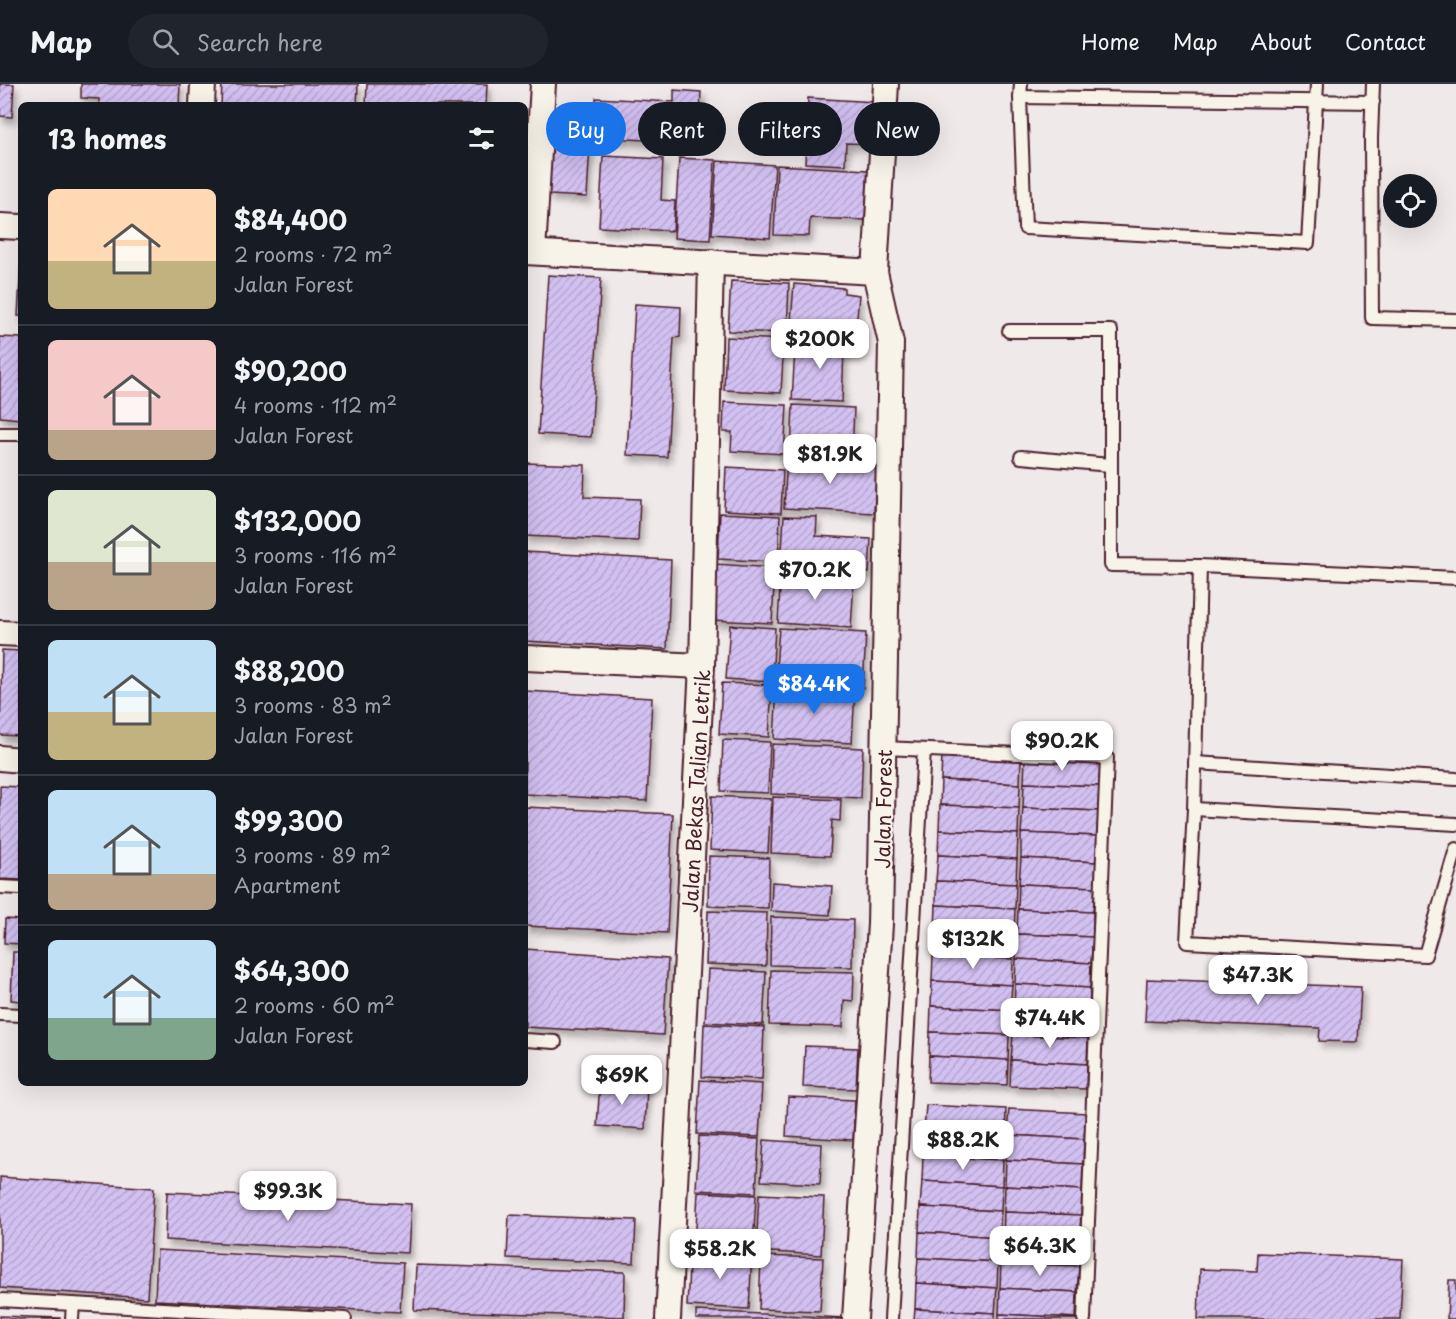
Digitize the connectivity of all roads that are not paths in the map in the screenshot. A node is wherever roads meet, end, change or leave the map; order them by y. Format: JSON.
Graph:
{"nodes":[{"id":1,"x":203,"y":84,"type":"edge"},
{"id":2,"x":543,"y":84,"type":"edge"},
{"id":3,"x":886,"y":84,"type":"edge"},
{"id":4,"x":1317,"y":84,"type":"edge"},
{"id":5,"x":1373,"y":84,"type":"edge"},
{"id":6,"x":1020,"y":90,"type":"edge"},
{"id":7,"x":1317,"y":101,"type":"junction"},
{"id":8,"x":202,"y":102,"type":"edge"},
{"id":9,"x":1373,"y":102,"type":"junction"},
{"id":10,"x":0,"y":226,"type":"edge"},
{"id":11,"x":18,"y":227,"type":"edge"},
{"id":12,"x":529,"y":252,"type":"edge"},
{"id":13,"x":711,"y":262,"type":"junction"},
{"id":14,"x":875,"y":272,"type":"junction"},
{"id":15,"x":1456,"y":320,"type":"edge"},
{"id":16,"x":1009,"y":331,"type":"dead end"},
{"id":17,"x":0,"y":434,"type":"edge"},
{"id":18,"x":18,"y":434,"type":"edge"},
{"id":19,"x":1020,"y":457,"type":"dead end"},
{"id":20,"x":1110,"y":465,"type":"junction"},
{"id":21,"x":1200,"y":566,"type":"junction"},
{"id":22,"x":1456,"y":578,"type":"edge"},
{"id":23,"x":0,"y":633,"type":"edge"},
{"id":24,"x":18,"y":634,"type":"edge"},
{"id":25,"x":528,"y":658,"type":"edge"},
{"id":26,"x":702,"y":666,"type":"junction"},
{"id":27,"x":884,"y":748,"type":"junction"},
{"id":28,"x":924,"y":750,"type":"junction"},
{"id":29,"x":0,"y":758,"type":"edge"},
{"id":30,"x":18,"y":760,"type":"edge"},
{"id":31,"x":1195,"y":763,"type":"junction"},
{"id":32,"x":1456,"y":779,"type":"edge"},
{"id":33,"x":1194,"y":809,"type":"junction"},
{"id":34,"x":1456,"y":824,"type":"edge"},
{"id":35,"x":1456,"y":849,"type":"edge"},
{"id":36,"x":0,"y":887,"type":"edge"},
{"id":37,"x":18,"y":888,"type":"edge"},
{"id":38,"x":0,"y":1014,"type":"edge"},
{"id":39,"x":18,"y":1015,"type":"edge"},
{"id":40,"x":528,"y":1040,"type":"edge"},
{"id":41,"x":555,"y":1042,"type":"dead end"},
{"id":42,"x":0,"y":1300,"type":"edge"},
{"id":43,"x":73,"y":1304,"type":"junction"},
{"id":44,"x":72,"y":1319,"type":"edge"},
{"id":45,"x":345,"y":1319,"type":"edge"},
{"id":46,"x":668,"y":1319,"type":"edge"},
{"id":47,"x":855,"y":1319,"type":"edge"},
{"id":48,"x":891,"y":1319,"type":"edge"},
{"id":49,"x":1084,"y":1319,"type":"edge"}],
"edges":[{"from":1,"to":8,"type":"street"},
{"from":2,"to":12,"type":"street"},
{"from":3,"to":14,"type":"street","name":"Jalan Forest"},
{"from":4,"to":7,"type":"lane"},
{"from":5,"to":9,"type":"lane"},
{"from":6,"to":7,"type":"lane"},
{"from":6,"to":7,"type":"lane"},
{"from":7,"to":9,"type":"lane"},
{"from":9,"to":15,"type":"lane"},
{"from":10,"to":11,"type":"street"},
{"from":12,"to":13,"type":"street"},
{"from":13,"to":14,"type":"street"},
{"from":13,"to":26,"type":"street","name":"Jalan Bekas Talian Letrik"},
{"from":14,"to":27,"type":"street","name":"Jalan Forest"},
{"from":16,"to":20,"type":"lane"},
{"from":17,"to":18,"type":"lane"},
{"from":19,"to":20,"type":"lane"},
{"from":20,"to":21,"type":"lane"},
{"from":21,"to":22,"type":"lane"},
{"from":21,"to":31,"type":"lane"},
{"from":23,"to":24,"type":"street"},
{"from":25,"to":26,"type":"street"},
{"from":26,"to":46,"type":"street","name":"Jalan Bekas Talian Letrik"},
{"from":27,"to":28,"type":"lane"},
{"from":27,"to":47,"type":"street","name":"Jalan Forest"},
{"from":28,"to":48,"type":"lane"},
{"from":28,"to":49,"type":"lane"},
{"from":29,"to":30,"type":"street"},
{"from":31,"to":32,"type":"lane"},
{"from":31,"to":33,"type":"lane"},
{"from":33,"to":34,"type":"lane"},
{"from":33,"to":35,"type":"lane"},
{"from":36,"to":37,"type":"lane"},
{"from":38,"to":39,"type":"lane"},
{"from":40,"to":41,"type":"lane"},
{"from":42,"to":43,"type":"lane"},
{"from":43,"to":44,"type":"lane"},
{"from":43,"to":45,"type":"lane"}]}
